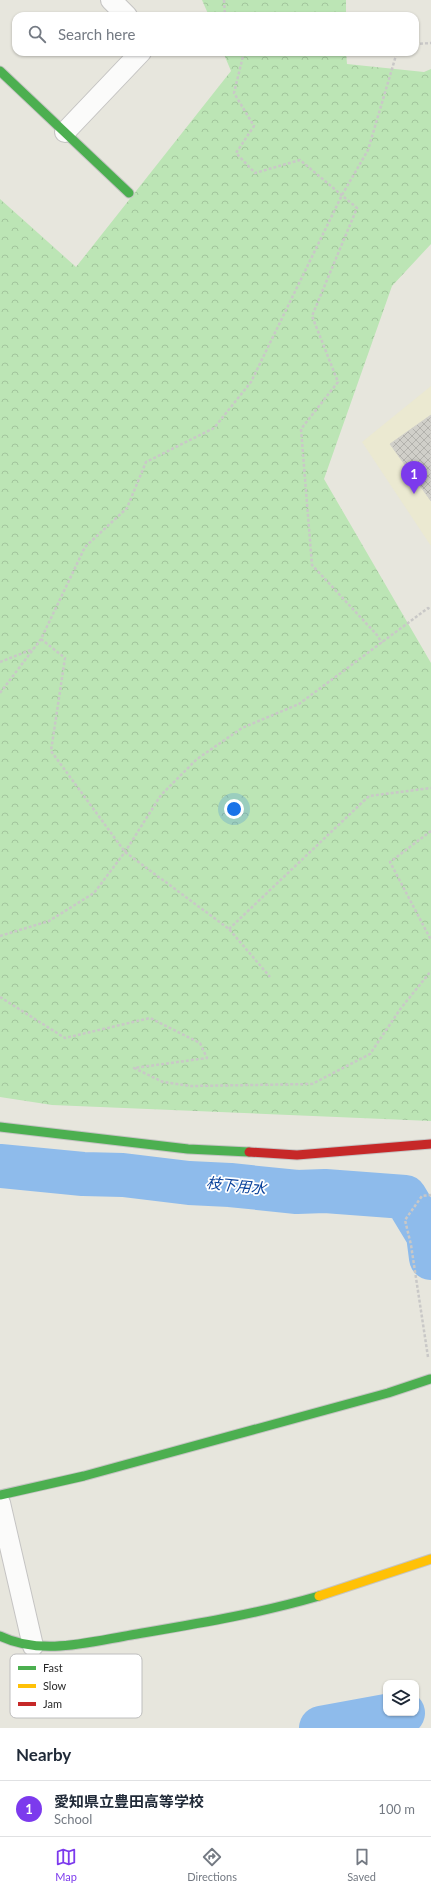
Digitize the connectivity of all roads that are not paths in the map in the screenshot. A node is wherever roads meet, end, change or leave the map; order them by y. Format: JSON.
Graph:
{"nodes":[{"id":1,"x":111,"y":0,"type":"edge"},
{"id":2,"x":123,"y":12,"type":"edge"},
{"id":3,"x":137,"y":56,"type":"edge"},
{"id":4,"x":0,"y":71,"type":"edge"},
{"id":5,"x":65,"y":132,"type":"junction"},
{"id":6,"x":129,"y":193,"type":"dead end"},
{"id":7,"x":0,"y":1127,"type":"edge"},
{"id":8,"x":431,"y":1144,"type":"edge"},
{"id":9,"x":430,"y":1379,"type":"road end"},
{"id":10,"x":0,"y":1495,"type":"edge"},
{"id":11,"x":0,"y":1503,"type":"edge"},
{"id":12,"x":431,"y":1559,"type":"edge"},
{"id":13,"x":0,"y":1636,"type":"edge"},
{"id":14,"x":33,"y":1646,"type":"junction"}],
"edges":[{"from":1,"to":2,"type":"street"},
{"from":3,"to":5,"type":"street"},
{"from":4,"to":5,"type":"street"},
{"from":5,"to":6,"type":"street"},
{"from":7,"to":8,"type":"street"},
{"from":9,"to":10,"type":"street"},
{"from":11,"to":14,"type":"street"},
{"from":12,"to":14,"type":"street"},
{"from":13,"to":14,"type":"street"}]}
